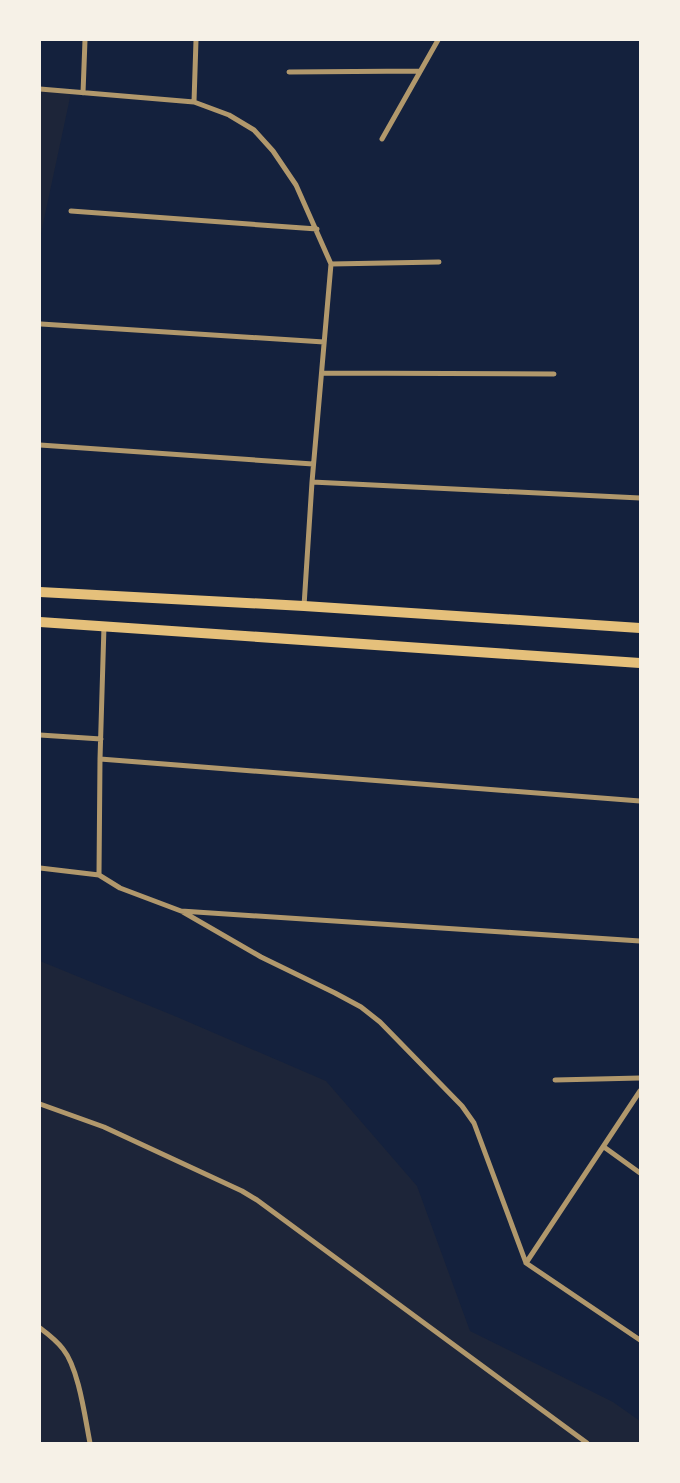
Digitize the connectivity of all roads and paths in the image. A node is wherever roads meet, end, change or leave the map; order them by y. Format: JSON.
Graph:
{"nodes":[{"id":1,"x":85,"y":40,"type":"edge"},
{"id":2,"x":196,"y":40,"type":"edge"},
{"id":3,"x":438,"y":40,"type":"edge"},
{"id":4,"x":420,"y":71,"type":"junction"},
{"id":5,"x":289,"y":72,"type":"dead end"},
{"id":6,"x":40,"y":89,"type":"edge"},
{"id":7,"x":83,"y":93,"type":"junction"},
{"id":8,"x":194,"y":102,"type":"junction"},
{"id":9,"x":382,"y":139,"type":"dead end"},
{"id":10,"x":71,"y":211,"type":"dead end"},
{"id":11,"x":317,"y":229,"type":"junction"},
{"id":12,"x":439,"y":262,"type":"dead end"},
{"id":13,"x":331,"y":264,"type":"junction"},
{"id":14,"x":41,"y":324,"type":"dead end"},
{"id":15,"x":324,"y":342,"type":"junction"},
{"id":16,"x":322,"y":373,"type":"junction"},
{"id":17,"x":554,"y":374,"type":"dead end"},
{"id":18,"x":40,"y":445,"type":"edge"},
{"id":19,"x":313,"y":464,"type":"junction"},
{"id":20,"x":312,"y":482,"type":"junction"},
{"id":21,"x":640,"y":498,"type":"edge"},
{"id":22,"x":40,"y":592,"type":"edge"},
{"id":23,"x":304,"y":606,"type":"junction"},
{"id":24,"x":40,"y":622,"type":"edge"},
{"id":25,"x":104,"y":626,"type":"junction"},
{"id":26,"x":640,"y":628,"type":"edge"},
{"id":27,"x":640,"y":663,"type":"edge"},
{"id":28,"x":40,"y":735,"type":"edge"},
{"id":29,"x":100,"y":738,"type":"junction"},
{"id":30,"x":100,"y":759,"type":"junction"},
{"id":31,"x":640,"y":801,"type":"edge"},
{"id":32,"x":40,"y":868,"type":"edge"},
{"id":33,"x":99,"y":874,"type":"junction"},
{"id":34,"x":181,"y":911,"type":"junction"},
{"id":35,"x":640,"y":941,"type":"edge"},
{"id":36,"x":640,"y":1078,"type":"edge"},
{"id":37,"x":554,"y":1080,"type":"dead end"},
{"id":38,"x":640,"y":1091,"type":"edge"},
{"id":39,"x":40,"y":1104,"type":"edge"},
{"id":40,"x":604,"y":1147,"type":"junction"},
{"id":41,"x":640,"y":1173,"type":"edge"},
{"id":42,"x":526,"y":1263,"type":"junction"},
{"id":43,"x":40,"y":1328,"type":"edge"},
{"id":44,"x":640,"y":1340,"type":"edge"},
{"id":45,"x":90,"y":1443,"type":"edge"},
{"id":46,"x":587,"y":1443,"type":"edge"}],
"edges":[{"from":1,"to":7,"type":"street"},
{"from":2,"to":8,"type":"street"},
{"from":3,"to":4,"type":"street"},
{"from":4,"to":5,"type":"street"},
{"from":4,"to":9,"type":"street"},
{"from":6,"to":7,"type":"street"},
{"from":7,"to":8,"type":"street"},
{"from":8,"to":11,"type":"street"},
{"from":10,"to":11,"type":"street"},
{"from":11,"to":13,"type":"street"},
{"from":12,"to":13,"type":"street"},
{"from":13,"to":15,"type":"street"},
{"from":14,"to":15,"type":"street"},
{"from":15,"to":16,"type":"street"},
{"from":16,"to":17,"type":"street"},
{"from":16,"to":19,"type":"street"},
{"from":18,"to":19,"type":"street"},
{"from":19,"to":20,"type":"street"},
{"from":20,"to":21,"type":"street"},
{"from":20,"to":23,"type":"street"},
{"from":22,"to":23,"type":"main road"},
{"from":23,"to":26,"type":"main road"},
{"from":24,"to":25,"type":"main road"},
{"from":25,"to":27,"type":"main road"},
{"from":25,"to":29,"type":"street"},
{"from":28,"to":29,"type":"street"},
{"from":29,"to":30,"type":"street"},
{"from":30,"to":31,"type":"street"},
{"from":30,"to":33,"type":"street"},
{"from":32,"to":33,"type":"street"},
{"from":33,"to":34,"type":"street"},
{"from":34,"to":35,"type":"street"},
{"from":34,"to":42,"type":"street"},
{"from":36,"to":37,"type":"street"},
{"from":38,"to":40,"type":"street"},
{"from":39,"to":46,"type":"street"},
{"from":40,"to":41,"type":"street"},
{"from":40,"to":42,"type":"street"},
{"from":42,"to":44,"type":"street"},
{"from":43,"to":45,"type":"street"}]}
